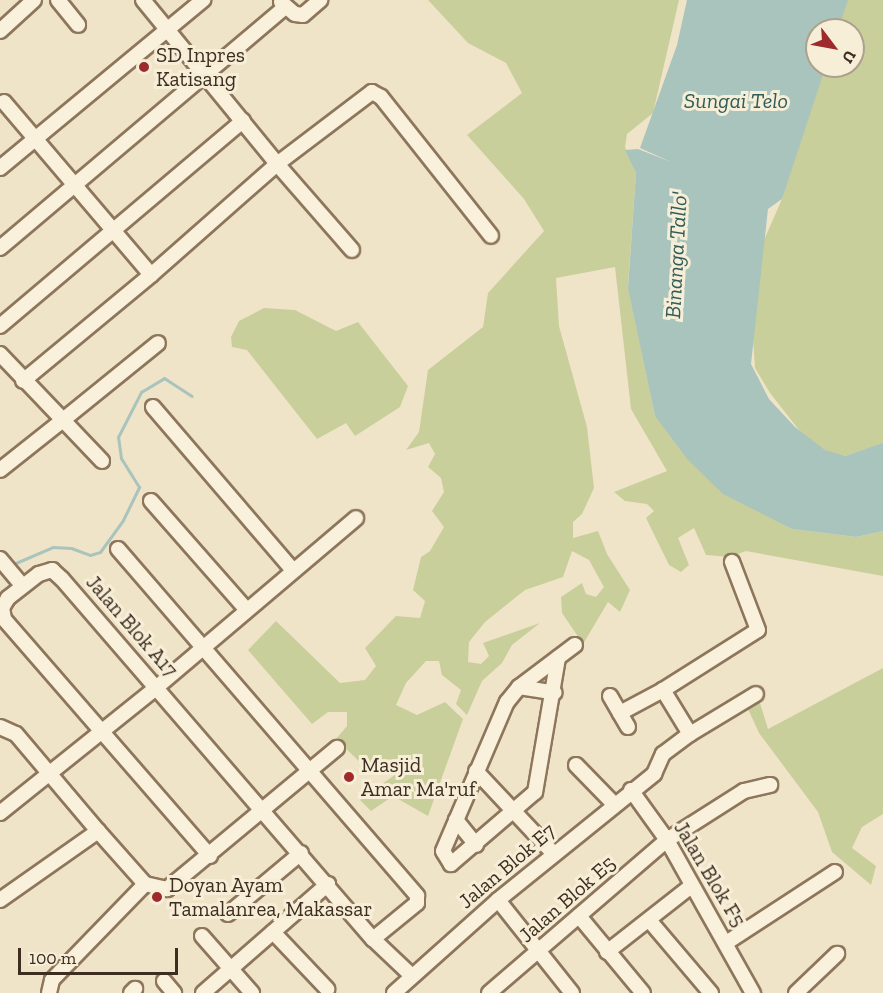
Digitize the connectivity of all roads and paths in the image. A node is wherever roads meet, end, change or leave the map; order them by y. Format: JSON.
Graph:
{"nodes":[{"id":1,"x":34,"y":0,"type":"edge"},
{"id":2,"x":58,"y":0,"type":"edge"},
{"id":3,"x":143,"y":0,"type":"edge"},
{"id":4,"x":203,"y":0,"type":"edge"},
{"id":5,"x":320,"y":0,"type":"edge"},
{"id":6,"x":282,"y":3,"type":"edge"},
{"id":7,"x":78,"y":25,"type":"dead end"},
{"id":8,"x":165,"y":29,"type":"junction"},
{"id":9,"x":0,"y":31,"type":"edge"},
{"id":10,"x":207,"y":74,"type":"junction"},
{"id":11,"x":4,"y":102,"type":"dead end"},
{"id":12,"x":243,"y":121,"type":"junction"},
{"id":13,"x":33,"y":139,"type":"junction"},
{"id":14,"x":277,"y":164,"type":"junction"},
{"id":15,"x":0,"y":168,"type":"edge"},
{"id":16,"x":74,"y":186,"type":"junction"},
{"id":17,"x":112,"y":231,"type":"junction"},
{"id":18,"x":491,"y":236,"type":"dead end"},
{"id":19,"x":0,"y":248,"type":"edge"},
{"id":20,"x":352,"y":250,"type":"dead end"},
{"id":21,"x":151,"y":275,"type":"junction"},
{"id":22,"x":0,"y":326,"type":"edge"},
{"id":23,"x":158,"y":343,"type":"dead end"},
{"id":24,"x":0,"y":354,"type":"edge"},
{"id":25,"x":23,"y":381,"type":"junction"},
{"id":26,"x":153,"y":407,"type":"dead end"},
{"id":27,"x":63,"y":420,"type":"junction"},
{"id":28,"x":102,"y":461,"type":"dead end"},
{"id":29,"x":2,"y":464,"type":"edge"},
{"id":30,"x":151,"y":501,"type":"dead end"},
{"id":31,"x":356,"y":518,"type":"dead end"},
{"id":32,"x":118,"y":549,"type":"dead end"},
{"id":33,"x":0,"y":559,"type":"edge"},
{"id":34,"x":732,"y":562,"type":"dead end"},
{"id":35,"x":292,"y":569,"type":"junction"},
{"id":36,"x":22,"y":585,"type":"junction"},
{"id":37,"x":246,"y":609,"type":"junction"},
{"id":38,"x":202,"y":645,"type":"junction"},
{"id":39,"x":575,"y":645,"type":"dead end"},
{"id":40,"x":558,"y":658,"type":"junction"},
{"id":41,"x":158,"y":687,"type":"junction"},
{"id":42,"x":519,"y":687,"type":"junction"},
{"id":43,"x":663,"y":690,"type":"junction"},
{"id":44,"x":555,"y":693,"type":"junction"},
{"id":45,"x":756,"y":694,"type":"dead end"},
{"id":46,"x":610,"y":696,"type":"dead end"},
{"id":47,"x":620,"y":713,"type":"junction"},
{"id":48,"x":0,"y":727,"type":"edge"},
{"id":49,"x":628,"y":727,"type":"dead end"},
{"id":50,"x":102,"y":732,"type":"junction"},
{"id":51,"x":690,"y":734,"type":"junction"},
{"id":52,"x":337,"y":748,"type":"dead end"},
{"id":53,"x":576,"y":765,"type":"dead end"},
{"id":54,"x":312,"y":771,"type":"junction"},
{"id":55,"x":50,"y":776,"type":"junction"},
{"id":56,"x":481,"y":776,"type":"junction"},
{"id":57,"x":770,"y":785,"type":"dead end"},
{"id":58,"x":631,"y":790,"type":"junction"},
{"id":59,"x":613,"y":803,"type":"junction"},
{"id":60,"x":265,"y":811,"type":"junction"},
{"id":61,"x":514,"y":812,"type":"junction"},
{"id":62,"x":0,"y":813,"type":"edge"},
{"id":63,"x":456,"y":820,"type":"junction"},
{"id":64,"x":98,"y":831,"type":"junction"},
{"id":65,"x":667,"y":840,"type":"junction"},
{"id":66,"x":476,"y":845,"type":"junction"},
{"id":67,"x":302,"y":853,"type":"junction"},
{"id":68,"x":554,"y":854,"type":"junction"},
{"id":69,"x":210,"y":856,"type":"junction"},
{"id":70,"x":835,"y":872,"type":"dead end"},
{"id":71,"x":145,"y":884,"type":"junction"},
{"id":72,"x":328,"y":884,"type":"junction"},
{"id":73,"x":690,"y":887,"type":"junction"},
{"id":74,"x":0,"y":900,"type":"edge"},
{"id":75,"x":498,"y":900,"type":"junction"},
{"id":76,"x":228,"y":915,"type":"dead end"},
{"id":77,"x":579,"y":916,"type":"junction"},
{"id":78,"x":649,"y":920,"type":"junction"},
{"id":79,"x":273,"y":932,"type":"junction"},
{"id":80,"x":202,"y":936,"type":"dead end"},
{"id":81,"x":374,"y":939,"type":"junction"},
{"id":82,"x":726,"y":943,"type":"junction"},
{"id":83,"x":607,"y":952,"type":"junction"},
{"id":84,"x":536,"y":953,"type":"junction"},
{"id":85,"x":837,"y":954,"type":"dead end"},
{"id":86,"x":231,"y":969,"type":"junction"},
{"id":87,"x":411,"y":975,"type":"junction"},
{"id":88,"x":164,"y":981,"type":"dead end"},
{"id":89,"x":750,"y":988,"type":"edge"},
{"id":90,"x":327,"y":989,"type":"dead end"},
{"id":91,"x":493,"y":992,"type":"edge"},
{"id":92,"x":49,"y":993,"type":"edge"},
{"id":93,"x":174,"y":993,"type":"edge"},
{"id":94,"x":203,"y":993,"type":"edge"},
{"id":95,"x":252,"y":993,"type":"edge"},
{"id":96,"x":394,"y":993,"type":"edge"},
{"id":97,"x":572,"y":993,"type":"edge"},
{"id":98,"x":644,"y":993,"type":"edge"},
{"id":99,"x":711,"y":993,"type":"edge"},
{"id":100,"x":738,"y":993,"type":"edge"},
{"id":101,"x":796,"y":993,"type":"edge"}],
"edges":[{"from":1,"to":9,"type":"street"},
{"from":2,"to":7,"type":"street"},
{"from":3,"to":8,"type":"street"},
{"from":4,"to":8,"type":"street"},
{"from":5,"to":6,"type":"street"},
{"from":6,"to":10,"type":"street"},
{"from":8,"to":10,"type":"street"},
{"from":8,"to":13,"type":"street"},
{"from":10,"to":12,"type":"street"},
{"from":10,"to":16,"type":"street"},
{"from":11,"to":13,"type":"street"},
{"from":12,"to":14,"type":"street"},
{"from":12,"to":17,"type":"street"},
{"from":13,"to":15,"type":"street"},
{"from":13,"to":16,"type":"street"},
{"from":14,"to":18,"type":"street"},
{"from":14,"to":20,"type":"street"},
{"from":14,"to":21,"type":"street"},
{"from":16,"to":17,"type":"street"},
{"from":16,"to":19,"type":"street"},
{"from":17,"to":21,"type":"street"},
{"from":17,"to":22,"type":"street"},
{"from":21,"to":25,"type":"street"},
{"from":23,"to":27,"type":"street"},
{"from":24,"to":25,"type":"street"},
{"from":25,"to":27,"type":"street"},
{"from":26,"to":35,"type":"street"},
{"from":27,"to":28,"type":"street"},
{"from":27,"to":29,"type":"street"},
{"from":30,"to":37,"type":"street"},
{"from":31,"to":35,"type":"street"},
{"from":32,"to":38,"type":"street"},
{"from":33,"to":36,"type":"street"},
{"from":34,"to":43,"type":"street"},
{"from":35,"to":37,"type":"street"},
{"from":36,"to":41,"type":"street","name":"Jalan Blok A17"},
{"from":36,"to":50,"type":"street"},
{"from":37,"to":38,"type":"street"},
{"from":38,"to":41,"type":"street"},
{"from":38,"to":54,"type":"street"},
{"from":39,"to":40,"type":"street"},
{"from":40,"to":42,"type":"street"},
{"from":40,"to":44,"type":"street"},
{"from":41,"to":50,"type":"street"},
{"from":41,"to":60,"type":"street","name":"Jalan Blok A17"},
{"from":42,"to":44,"type":"street"},
{"from":42,"to":56,"type":"street"},
{"from":43,"to":47,"type":"street"},
{"from":43,"to":51,"type":"street"},
{"from":44,"to":61,"type":"street"},
{"from":45,"to":51,"type":"street","name":"Jalan Blok E7"},
{"from":46,"to":47,"type":"street"},
{"from":47,"to":49,"type":"street"},
{"from":48,"to":55,"type":"street"},
{"from":50,"to":55,"type":"street"},
{"from":50,"to":69,"type":"street"},
{"from":51,"to":58,"type":"street","name":"Jalan Blok E7"},
{"from":52,"to":54,"type":"street"},
{"from":53,"to":59,"type":"street"},
{"from":54,"to":60,"type":"street"},
{"from":54,"to":81,"type":"street"},
{"from":55,"to":62,"type":"street"},
{"from":55,"to":64,"type":"street"},
{"from":56,"to":61,"type":"street"},
{"from":56,"to":63,"type":"street"},
{"from":57,"to":65,"type":"street","name":"Jalan Blok E5"},
{"from":58,"to":59,"type":"street","name":"Jalan Blok E7"},
{"from":58,"to":65,"type":"street","name":"Jalan Blok F5"},
{"from":59,"to":68,"type":"street","name":"Jalan Blok E7"},
{"from":60,"to":67,"type":"street","name":"Jalan Blok A17"},
{"from":60,"to":69,"type":"street"},
{"from":61,"to":66,"type":"street"},
{"from":61,"to":68,"type":"street"},
{"from":63,"to":66,"type":"street"},
{"from":63,"to":66,"type":"street"},
{"from":64,"to":71,"type":"street"},
{"from":64,"to":74,"type":"street"},
{"from":65,"to":73,"type":"street","name":"Jalan Blok F5"},
{"from":65,"to":77,"type":"street","name":"Jalan Blok E5"},
{"from":67,"to":72,"type":"street","name":"Jalan Blok A17"},
{"from":67,"to":76,"type":"street"},
{"from":68,"to":75,"type":"street","name":"Jalan Blok E7"},
{"from":69,"to":71,"type":"street"},
{"from":70,"to":82,"type":"street"},
{"from":71,"to":92,"type":"street"},
{"from":72,"to":79,"type":"street"},
{"from":72,"to":81,"type":"street","name":"Jalan Blok A17"},
{"from":73,"to":78,"type":"street"},
{"from":73,"to":82,"type":"street","name":"Jalan Blok F5"},
{"from":75,"to":84,"type":"street"},
{"from":75,"to":87,"type":"street","name":"Jalan Blok E7"},
{"from":77,"to":83,"type":"street"},
{"from":77,"to":84,"type":"street","name":"Jalan Blok E5"},
{"from":78,"to":83,"type":"street"},
{"from":78,"to":99,"type":"street"},
{"from":79,"to":86,"type":"street"},
{"from":79,"to":90,"type":"street"},
{"from":80,"to":86,"type":"street"},
{"from":81,"to":87,"type":"street","name":"Jalan Blok A17"},
{"from":82,"to":89,"type":"street","name":"Jalan Blok F5"},
{"from":83,"to":98,"type":"street"},
{"from":84,"to":91,"type":"street","name":"Jalan Blok E5"},
{"from":84,"to":97,"type":"street"},
{"from":85,"to":101,"type":"street"},
{"from":86,"to":94,"type":"street"},
{"from":86,"to":95,"type":"street"},
{"from":87,"to":96,"type":"street","name":"Jalan Blok E7"},
{"from":88,"to":93,"type":"street"},
{"from":89,"to":100,"type":"street"}]}
